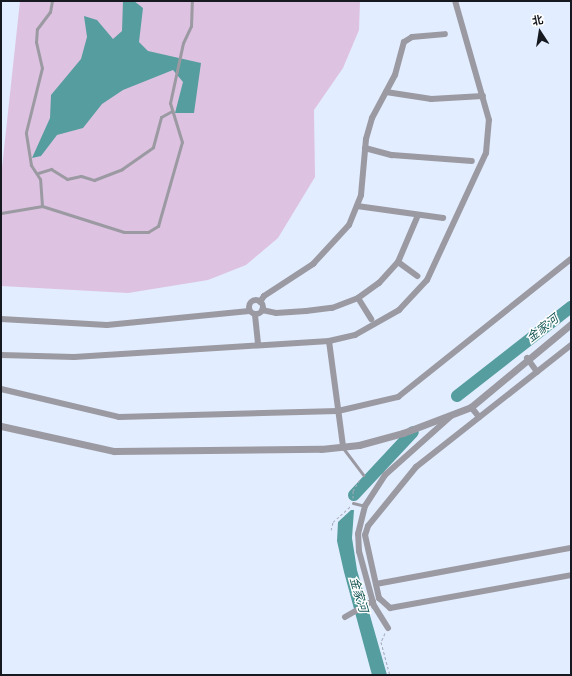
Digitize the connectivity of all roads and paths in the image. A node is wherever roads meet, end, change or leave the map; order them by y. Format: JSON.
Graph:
{"nodes":[{"id":1,"x":52,"y":1,"type":"edge"},
{"id":2,"x":192,"y":1,"type":"edge"},
{"id":3,"x":455,"y":1,"type":"edge"},
{"id":4,"x":445,"y":34,"type":"dead end"},
{"id":5,"x":386,"y":92,"type":"junction"},
{"id":6,"x":483,"y":96,"type":"junction"},
{"id":7,"x":172,"y":111,"type":"junction"},
{"id":8,"x":365,"y":148,"type":"junction"},
{"id":9,"x":472,"y":161,"type":"dead end"},
{"id":10,"x":38,"y":173,"type":"junction"},
{"id":11,"x":42,"y":206,"type":"junction"},
{"id":12,"x":357,"y":206,"type":"junction"},
{"id":13,"x":1,"y":213,"type":"edge"},
{"id":14,"x":418,"y":215,"type":"junction"},
{"id":15,"x":443,"y":218,"type":"dead end"},
{"id":16,"x":571,"y":259,"type":"edge"},
{"id":17,"x":398,"y":262,"type":"junction"},
{"id":18,"x":417,"y":276,"type":"dead end"},
{"id":19,"x":358,"y":298,"type":"junction"},
{"id":20,"x":260,"y":302,"type":"junction"},
{"id":21,"x":262,"y":310,"type":"junction"},
{"id":22,"x":249,"y":311,"type":"junction"},
{"id":23,"x":255,"y":314,"type":"junction"},
{"id":24,"x":371,"y":318,"type":"dead end"},
{"id":25,"x":1,"y":319,"type":"edge"},
{"id":26,"x":571,"y":324,"type":"edge"},
{"id":27,"x":329,"y":340,"type":"junction"},
{"id":28,"x":258,"y":344,"type":"junction"},
{"id":29,"x":571,"y":345,"type":"edge"},
{"id":30,"x":1,"y":355,"type":"edge"},
{"id":31,"x":527,"y":358,"type":"junction"},
{"id":32,"x":537,"y":372,"type":"junction"},
{"id":33,"x":1,"y":389,"type":"edge"},
{"id":34,"x":471,"y":407,"type":"junction"},
{"id":35,"x":338,"y":411,"type":"junction"},
{"id":36,"x":452,"y":415,"type":"junction"},
{"id":37,"x":479,"y":417,"type":"junction"},
{"id":38,"x":1,"y":426,"type":"edge"},
{"id":39,"x":342,"y":446,"type":"junction"},
{"id":40,"x":363,"y":475,"type":"dead end"},
{"id":41,"x":353,"y":503,"type":"dead end"},
{"id":42,"x":365,"y":506,"type":"junction"},
{"id":43,"x":571,"y":548,"type":"edge"},
{"id":44,"x":571,"y":575,"type":"edge"},
{"id":45,"x":376,"y":584,"type":"junction"},
{"id":46,"x":370,"y":603,"type":"junction"},
{"id":47,"x":345,"y":617,"type":"dead end"},
{"id":48,"x":388,"y":628,"type":"joint"},
{"id":49,"x":390,"y":675,"type":"edge"}],
"edges":[{"from":1,"to":10,"type":"lane"},
{"from":2,"to":7,"type":"lane"},
{"from":3,"to":6,"type":"street"},
{"from":4,"to":5,"type":"street"},
{"from":5,"to":6,"type":"street"},
{"from":5,"to":8,"type":"street"},
{"from":6,"to":27,"type":"street"},
{"from":7,"to":10,"type":"lane"},
{"from":7,"to":11,"type":"lane"},
{"from":8,"to":9,"type":"street"},
{"from":8,"to":12,"type":"street"},
{"from":10,"to":11,"type":"lane"},
{"from":11,"to":13,"type":"lane"},
{"from":12,"to":14,"type":"street"},
{"from":12,"to":20,"type":"street"},
{"from":14,"to":15,"type":"street"},
{"from":14,"to":17,"type":"street"},
{"from":16,"to":35,"type":"street"},
{"from":17,"to":18,"type":"street"},
{"from":17,"to":19,"type":"street"},
{"from":19,"to":21,"type":"street"},
{"from":19,"to":24,"type":"street"},
{"from":20,"to":21,"type":"street"},
{"from":20,"to":22,"type":"street"},
{"from":21,"to":23,"type":"street"},
{"from":22,"to":23,"type":"street"},
{"from":22,"to":25,"type":"street"},
{"from":23,"to":28,"type":"street"},
{"from":26,"to":31,"type":"street"},
{"from":27,"to":28,"type":"street"},
{"from":27,"to":35,"type":"street"},
{"from":28,"to":30,"type":"street"},
{"from":29,"to":32,"type":"street"},
{"from":31,"to":32,"type":"street"},
{"from":31,"to":34,"type":"street"},
{"from":32,"to":37,"type":"street"},
{"from":33,"to":35,"type":"street"},
{"from":34,"to":36,"type":"street"},
{"from":34,"to":37,"type":"street"},
{"from":35,"to":39,"type":"street"},
{"from":36,"to":39,"type":"street"},
{"from":36,"to":42,"type":"street"},
{"from":37,"to":45,"type":"street"},
{"from":38,"to":39,"type":"street"},
{"from":39,"to":40,"type":"lane"},
{"from":41,"to":42,"type":"lane"},
{"from":42,"to":46,"type":"street"},
{"from":43,"to":45,"type":"street"},
{"from":44,"to":45,"type":"street"},
{"from":46,"to":47,"type":"street"},
{"from":46,"to":48,"type":"street"},
{"from":48,"to":49,"type":"path"}]}
